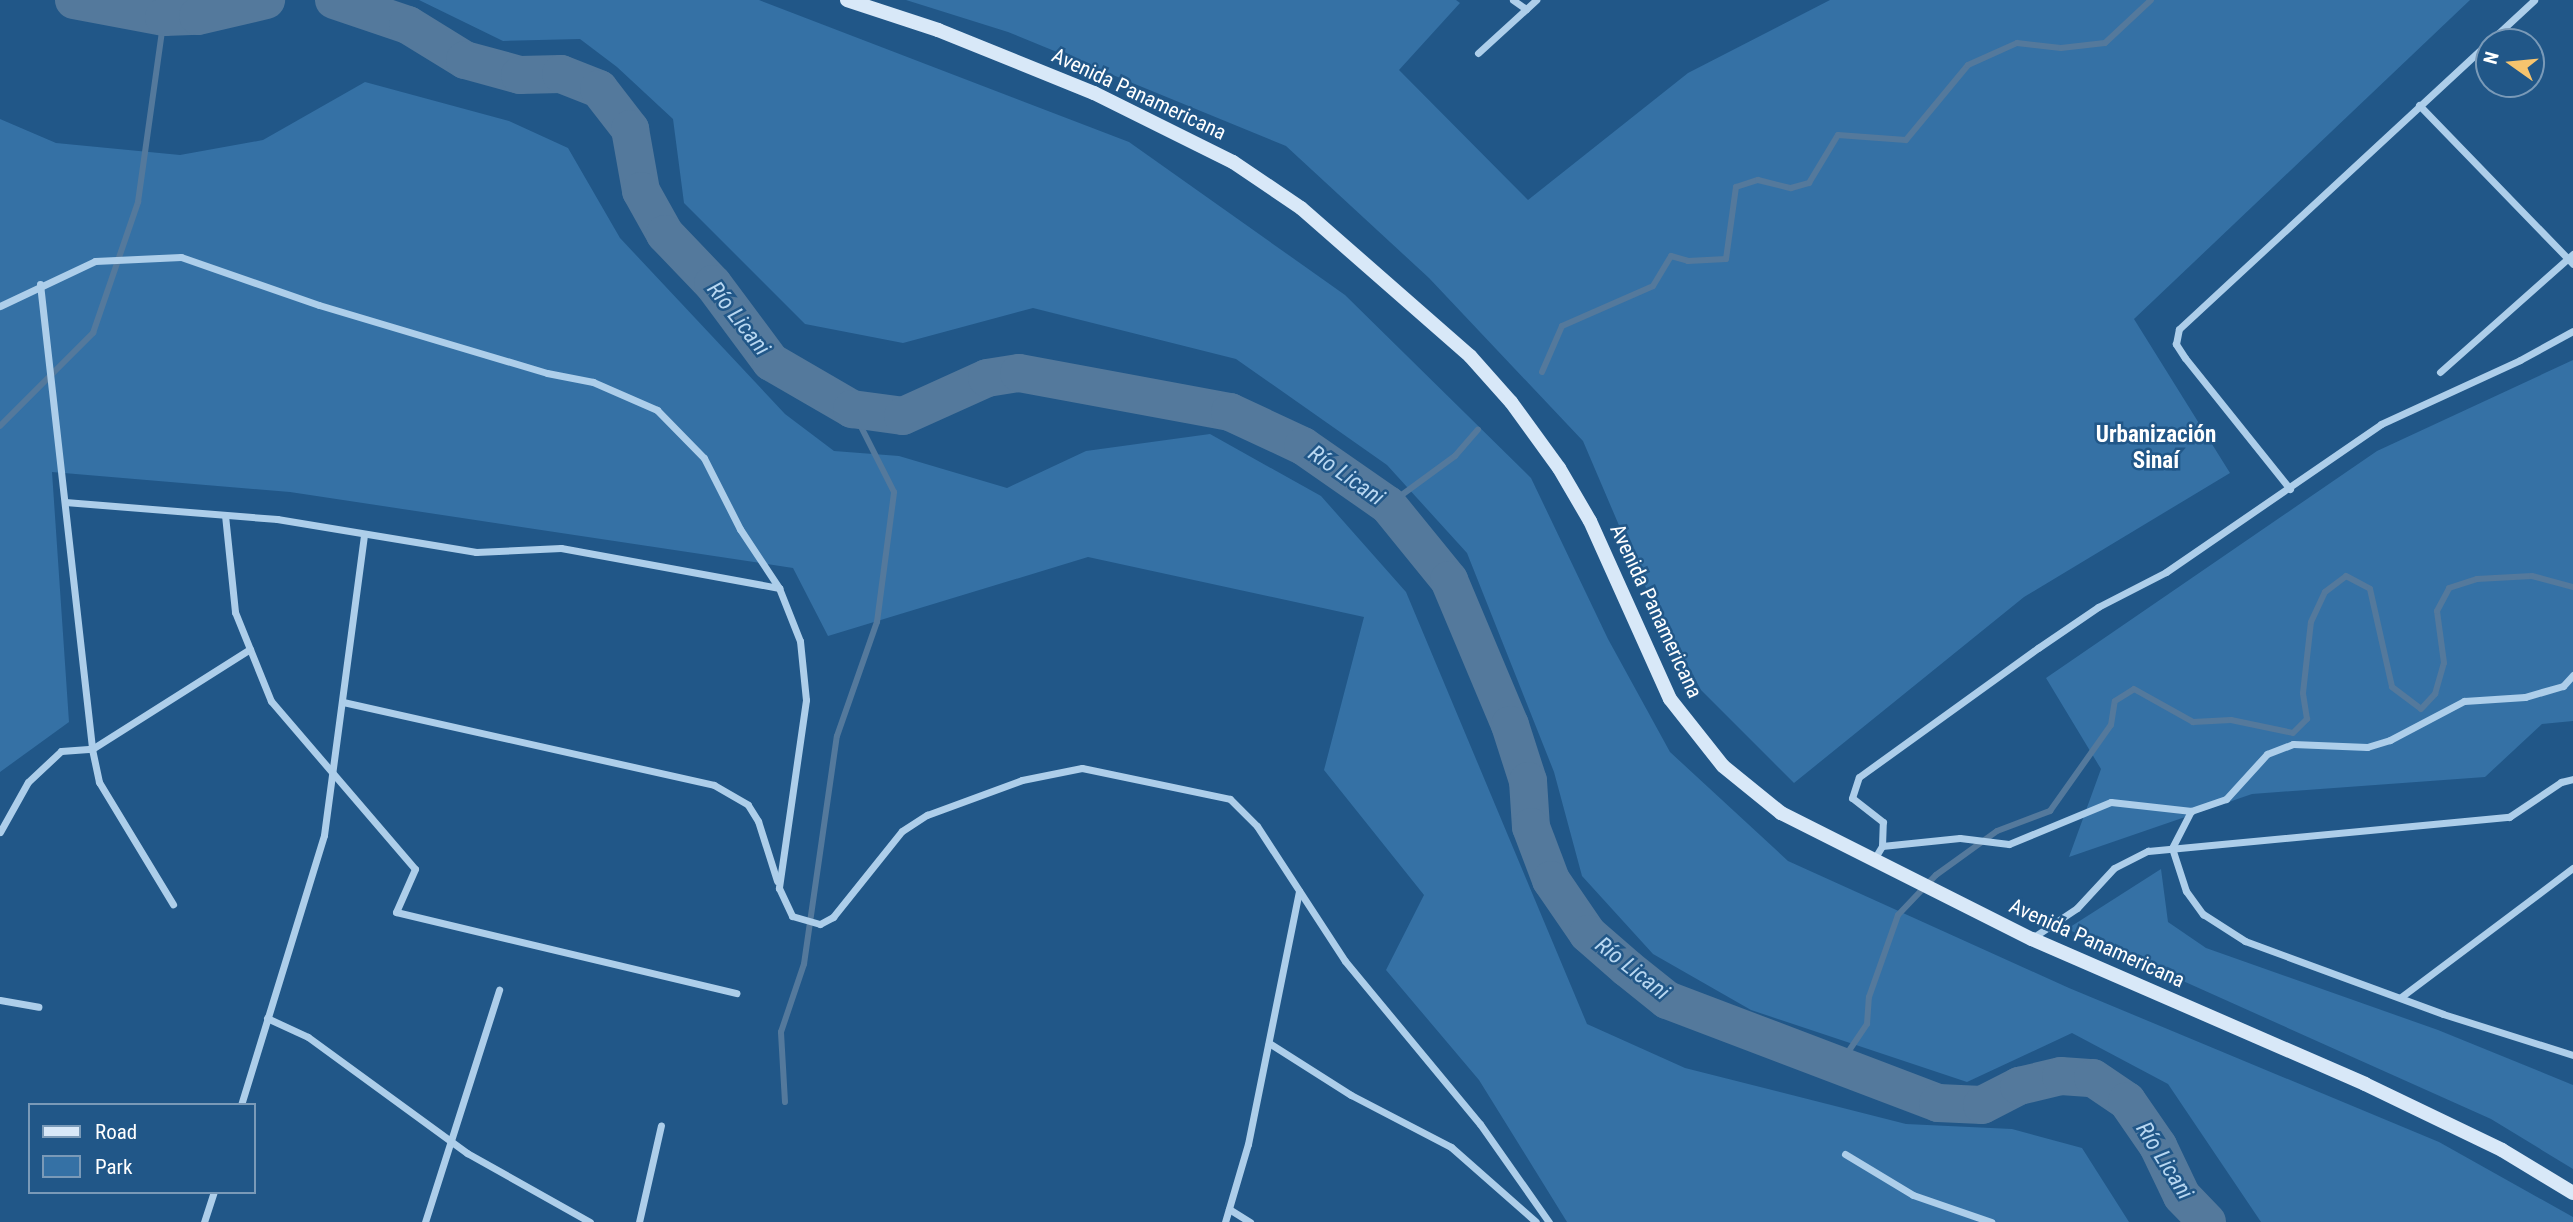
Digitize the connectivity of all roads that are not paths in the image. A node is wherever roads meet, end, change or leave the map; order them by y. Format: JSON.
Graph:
{"nodes":[{"id":1,"x":847,"y":0,"type":"edge"},
{"id":2,"x":1513,"y":0,"type":"edge"},
{"id":3,"x":1536,"y":0,"type":"edge"},
{"id":4,"x":2534,"y":0,"type":"edge"},
{"id":5,"x":1526,"y":9,"type":"junction"},
{"id":6,"x":1478,"y":53,"type":"dead end"},
{"id":7,"x":2418,"y":105,"type":"junction"},
{"id":8,"x":2572,"y":259,"type":"edge"},
{"id":9,"x":40,"y":284,"type":"junction"},
{"id":10,"x":0,"y":306,"type":"edge"},
{"id":11,"x":2573,"y":331,"type":"edge"},
{"id":12,"x":2440,"y":372,"type":"dead end"},
{"id":13,"x":2290,"y":489,"type":"junction"},
{"id":14,"x":65,"y":502,"type":"junction"},
{"id":15,"x":225,"y":515,"type":"junction"},
{"id":16,"x":364,"y":535,"type":"junction"},
{"id":17,"x":779,"y":588,"type":"junction"},
{"id":18,"x":250,"y":649,"type":"junction"},
{"id":19,"x":2573,"y":675,"type":"edge"},
{"id":20,"x":343,"y":702,"type":"junction"},
{"id":21,"x":92,"y":749,"type":"junction"},
{"id":22,"x":333,"y":777,"type":"junction"},
{"id":23,"x":2573,"y":779,"type":"edge"},
{"id":24,"x":2192,"y":811,"type":"junction"},
{"id":25,"x":0,"y":832,"type":"edge"},
{"id":26,"x":1882,"y":846,"type":"junction"},
{"id":27,"x":2172,"y":848,"type":"junction"},
{"id":28,"x":1877,"y":864,"type":"junction"},
{"id":29,"x":2573,"y":868,"type":"edge"},
{"id":30,"x":779,"y":888,"type":"junction"},
{"id":31,"x":1299,"y":891,"type":"junction"},
{"id":32,"x":173,"y":904,"type":"dead end"},
{"id":33,"x":2032,"y":939,"type":"junction"},
{"id":34,"x":499,"y":990,"type":"dead end"},
{"id":35,"x":737,"y":993,"type":"dead end"},
{"id":36,"x":2401,"y":997,"type":"junction"},
{"id":37,"x":0,"y":1000,"type":"edge"},
{"id":38,"x":38,"y":1007,"type":"dead end"},
{"id":39,"x":267,"y":1018,"type":"junction"},
{"id":40,"x":1269,"y":1043,"type":"junction"},
{"id":41,"x":2573,"y":1055,"type":"edge"},
{"id":42,"x":241,"y":1103,"type":"edge"},
{"id":43,"x":662,"y":1125,"type":"dead end"},
{"id":44,"x":451,"y":1141,"type":"junction"},
{"id":45,"x":1845,"y":1154,"type":"dead end"},
{"id":46,"x":2573,"y":1193,"type":"edge"},
{"id":47,"x":213,"y":1194,"type":"edge"},
{"id":48,"x":1229,"y":1209,"type":"junction"},
{"id":49,"x":204,"y":1222,"type":"edge"},
{"id":50,"x":425,"y":1222,"type":"edge"},
{"id":51,"x":590,"y":1222,"type":"edge"},
{"id":52,"x":639,"y":1222,"type":"edge"},
{"id":53,"x":1225,"y":1222,"type":"edge"},
{"id":54,"x":1250,"y":1222,"type":"edge"},
{"id":55,"x":1536,"y":1222,"type":"edge"},
{"id":56,"x":1549,"y":1222,"type":"edge"},
{"id":57,"x":1990,"y":1222,"type":"edge"}],
"edges":[{"from":1,"to":28,"type":"main road","name":"Avenida Panamericana"},
{"from":2,"to":5,"type":"street"},
{"from":3,"to":5,"type":"street"},
{"from":4,"to":7,"type":"street"},
{"from":5,"to":6,"type":"street"},
{"from":7,"to":8,"type":"street"},
{"from":7,"to":13,"type":"street"},
{"from":8,"to":12,"type":"street"},
{"from":9,"to":10,"type":"street"},
{"from":9,"to":14,"type":"street"},
{"from":9,"to":17,"type":"street"},
{"from":11,"to":13,"type":"street"},
{"from":13,"to":26,"type":"street"},
{"from":14,"to":15,"type":"street"},
{"from":14,"to":21,"type":"street"},
{"from":15,"to":16,"type":"street"},
{"from":15,"to":18,"type":"street"},
{"from":16,"to":17,"type":"street"},
{"from":16,"to":20,"type":"street"},
{"from":17,"to":30,"type":"street"},
{"from":18,"to":21,"type":"street"},
{"from":18,"to":22,"type":"street"},
{"from":19,"to":24,"type":"street"},
{"from":20,"to":22,"type":"street"},
{"from":20,"to":30,"type":"street"},
{"from":21,"to":25,"type":"street"},
{"from":21,"to":32,"type":"street"},
{"from":22,"to":35,"type":"street"},
{"from":22,"to":39,"type":"street"},
{"from":23,"to":27,"type":"street"},
{"from":24,"to":26,"type":"street"},
{"from":24,"to":27,"type":"street"},
{"from":26,"to":28,"type":"street"},
{"from":27,"to":33,"type":"street"},
{"from":27,"to":36,"type":"street"},
{"from":28,"to":33,"type":"main road","name":"Avenida Panamericana"},
{"from":29,"to":36,"type":"street"},
{"from":30,"to":31,"type":"street"},
{"from":31,"to":40,"type":"street"},
{"from":31,"to":56,"type":"street"},
{"from":33,"to":46,"type":"main road","name":"Avenida Panamericana"},
{"from":34,"to":44,"type":"street"},
{"from":36,"to":41,"type":"street"},
{"from":37,"to":38,"type":"street"},
{"from":39,"to":42,"type":"street"},
{"from":39,"to":44,"type":"street"},
{"from":40,"to":48,"type":"street"},
{"from":40,"to":55,"type":"street"},
{"from":43,"to":52,"type":"street"},
{"from":44,"to":50,"type":"street"},
{"from":44,"to":51,"type":"street"},
{"from":45,"to":57,"type":"street"},
{"from":47,"to":49,"type":"street"},
{"from":48,"to":53,"type":"street"},
{"from":48,"to":54,"type":"street"}]}
